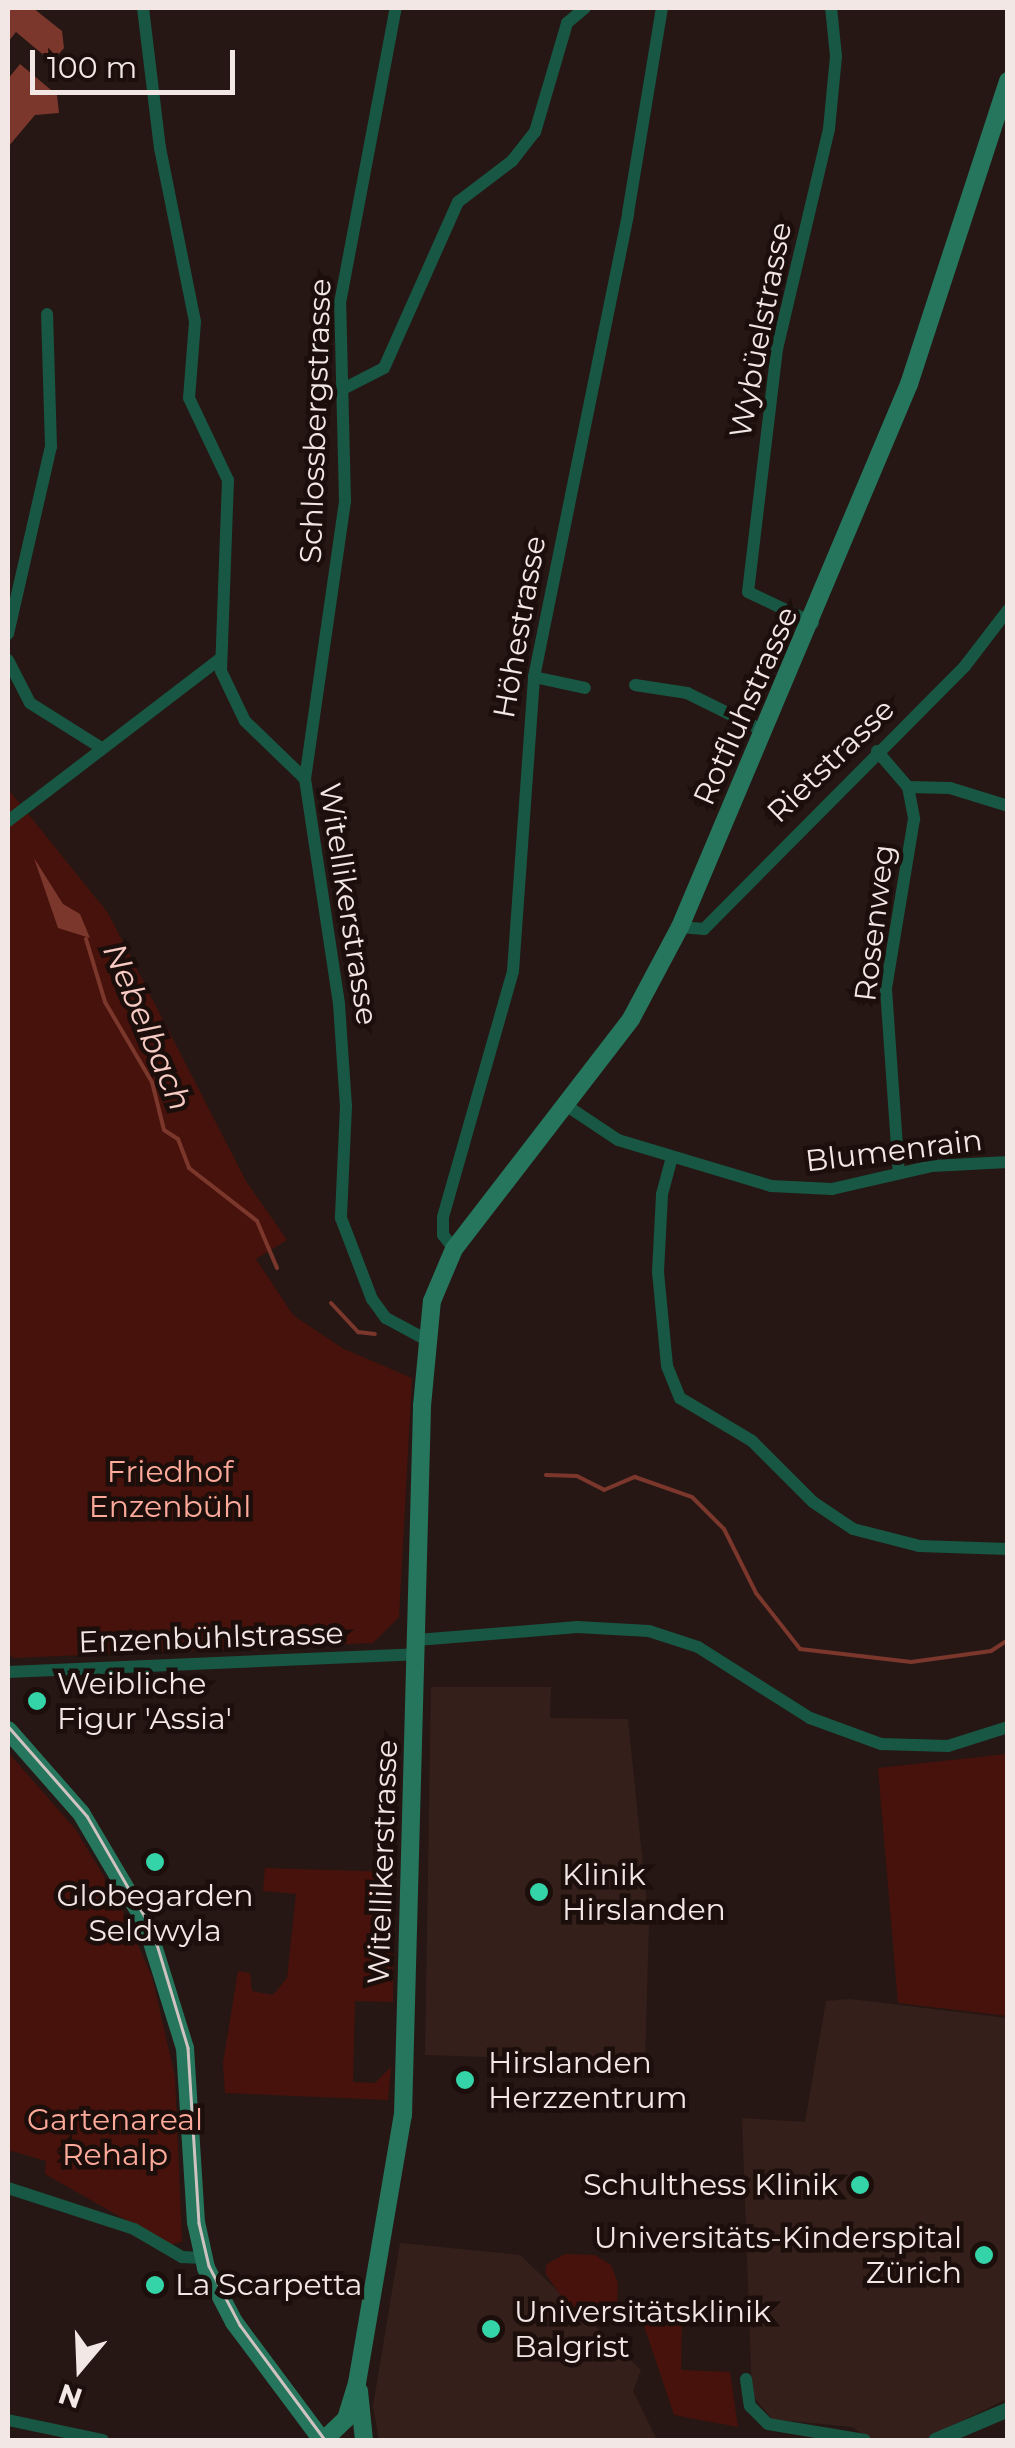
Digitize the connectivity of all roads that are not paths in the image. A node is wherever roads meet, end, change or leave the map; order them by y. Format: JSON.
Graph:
{"nodes":[{"id":1,"x":144,"y":8,"type":"edge"},
{"id":2,"x":396,"y":8,"type":"edge"},
{"id":3,"x":585,"y":8,"type":"edge"},
{"id":4,"x":662,"y":8,"type":"edge"},
{"id":5,"x":830,"y":8,"type":"edge"},
{"id":6,"x":1008,"y":81,"type":"edge"},
{"id":7,"x":47,"y":314,"type":"dead end"},
{"id":8,"x":341,"y":390,"type":"junction"},
{"id":9,"x":1008,"y":610,"type":"edge"},
{"id":10,"x":813,"y":623,"type":"junction"},
{"id":11,"x":8,"y":634,"type":"edge"},
{"id":12,"x":220,"y":659,"type":"junction"},
{"id":13,"x":8,"y":660,"type":"edge"},
{"id":14,"x":534,"y":677,"type":"junction"},
{"id":15,"x":635,"y":684,"type":"dead end"},
{"id":16,"x":585,"y":688,"type":"dead end"},
{"id":17,"x":764,"y":731,"type":"junction"},
{"id":18,"x":100,"y":747,"type":"junction"},
{"id":19,"x":877,"y":751,"type":"junction"},
{"id":20,"x":305,"y":779,"type":"junction"},
{"id":21,"x":908,"y":787,"type":"junction"},
{"id":22,"x":1008,"y":806,"type":"edge"},
{"id":23,"x":8,"y":821,"type":"edge"},
{"id":24,"x":680,"y":927,"type":"junction"},
{"id":25,"x":564,"y":1104,"type":"junction"},
{"id":26,"x":672,"y":1158,"type":"junction"},
{"id":27,"x":1008,"y":1162,"type":"edge"},
{"id":28,"x":899,"y":1174,"type":"junction"},
{"id":29,"x":454,"y":1249,"type":"junction"},
{"id":30,"x":432,"y":1301,"type":"joint"},
{"id":31,"x":425,"y":1339,"type":"junction"},
{"id":32,"x":1008,"y":1549,"type":"edge"},
{"id":33,"x":417,"y":1647,"type":"junction"},
{"id":34,"x":8,"y":1672,"type":"edge"},
{"id":35,"x":1008,"y":1726,"type":"edge"},
{"id":36,"x":8,"y":1730,"type":"edge"},
{"id":37,"x":8,"y":2188,"type":"edge"},
{"id":38,"x":202,"y":2258,"type":"junction"},
{"id":39,"x":746,"y":2379,"type":"dead end"},
{"id":40,"x":358,"y":2383,"type":"junction"},
{"id":41,"x":1008,"y":2410,"type":"edge"},
{"id":42,"x":8,"y":2420,"type":"edge"},
{"id":43,"x":964,"y":2434,"type":"edge"},
{"id":44,"x":359,"y":2437,"type":"edge"},
{"id":45,"x":103,"y":2440,"type":"edge"},
{"id":46,"x":323,"y":2440,"type":"edge"},
{"id":47,"x":865,"y":2440,"type":"edge"},
{"id":48,"x":935,"y":2440,"type":"edge"}],
"edges":[{"from":1,"to":12,"type":"street","name":"Witellikerstrasse"},
{"from":2,"to":8,"type":"street","name":"Schlossbergstrasse"},
{"from":3,"to":8,"type":"street"},
{"from":4,"to":14,"type":"street","name":"Höhestrasse"},
{"from":5,"to":10,"type":"street","name":"Wybüelstrasse"},
{"from":6,"to":10,"type":"main road","name":"Rotfluhstrasse"},
{"from":7,"to":11,"type":"street"},
{"from":8,"to":20,"type":"street","name":"Schlossbergstrasse"},
{"from":9,"to":19,"type":"street","name":"Rietstrasse"},
{"from":10,"to":17,"type":"main road","name":"Rotfluhstrasse"},
{"from":12,"to":18,"type":"street"},
{"from":12,"to":20,"type":"street","name":"Witellikerstrasse"},
{"from":13,"to":18,"type":"street"},
{"from":14,"to":16,"type":"street"},
{"from":14,"to":29,"type":"street","name":"Höhestrasse"},
{"from":15,"to":17,"type":"street"},
{"from":17,"to":24,"type":"main road","name":"Rotfluhstrasse"},
{"from":18,"to":23,"type":"street"},
{"from":19,"to":21,"type":"street"},
{"from":19,"to":24,"type":"street","name":"Rietstrasse"},
{"from":20,"to":31,"type":"street","name":"Witellikerstrasse"},
{"from":21,"to":22,"type":"street"},
{"from":21,"to":28,"type":"street","name":"Rosenweg"},
{"from":24,"to":25,"type":"main road","name":"Rotfluhstrasse"},
{"from":25,"to":26,"type":"street","name":"Blumenrain"},
{"from":25,"to":29,"type":"main road","name":"Rotfluhstrasse"},
{"from":26,"to":28,"type":"street","name":"Blumenrain"},
{"from":26,"to":32,"type":"street"},
{"from":27,"to":28,"type":"street","name":"Blumenrain"},
{"from":29,"to":30,"type":"main road","name":"Rotfluhstrasse"},
{"from":30,"to":31,"type":"main road","name":"Witellikerstrasse"},
{"from":31,"to":33,"type":"main road","name":"Witellikerstrasse"},
{"from":33,"to":34,"type":"street","name":"Enzenbühlstrasse"},
{"from":33,"to":35,"type":"street","name":"Enzenbühlstrasse"},
{"from":33,"to":40,"type":"main road","name":"Witellikerstrasse"},
{"from":36,"to":38,"type":"main road"},
{"from":37,"to":38,"type":"street"},
{"from":38,"to":46,"type":"main road"},
{"from":39,"to":47,"type":"street"},
{"from":40,"to":44,"type":"main road","name":"Witellikerstrasse"},
{"from":40,"to":46,"type":"main road","name":"Witellikerstrasse"},
{"from":41,"to":43,"type":"street"},
{"from":42,"to":45,"type":"street"},
{"from":43,"to":48,"type":"street"}]}
